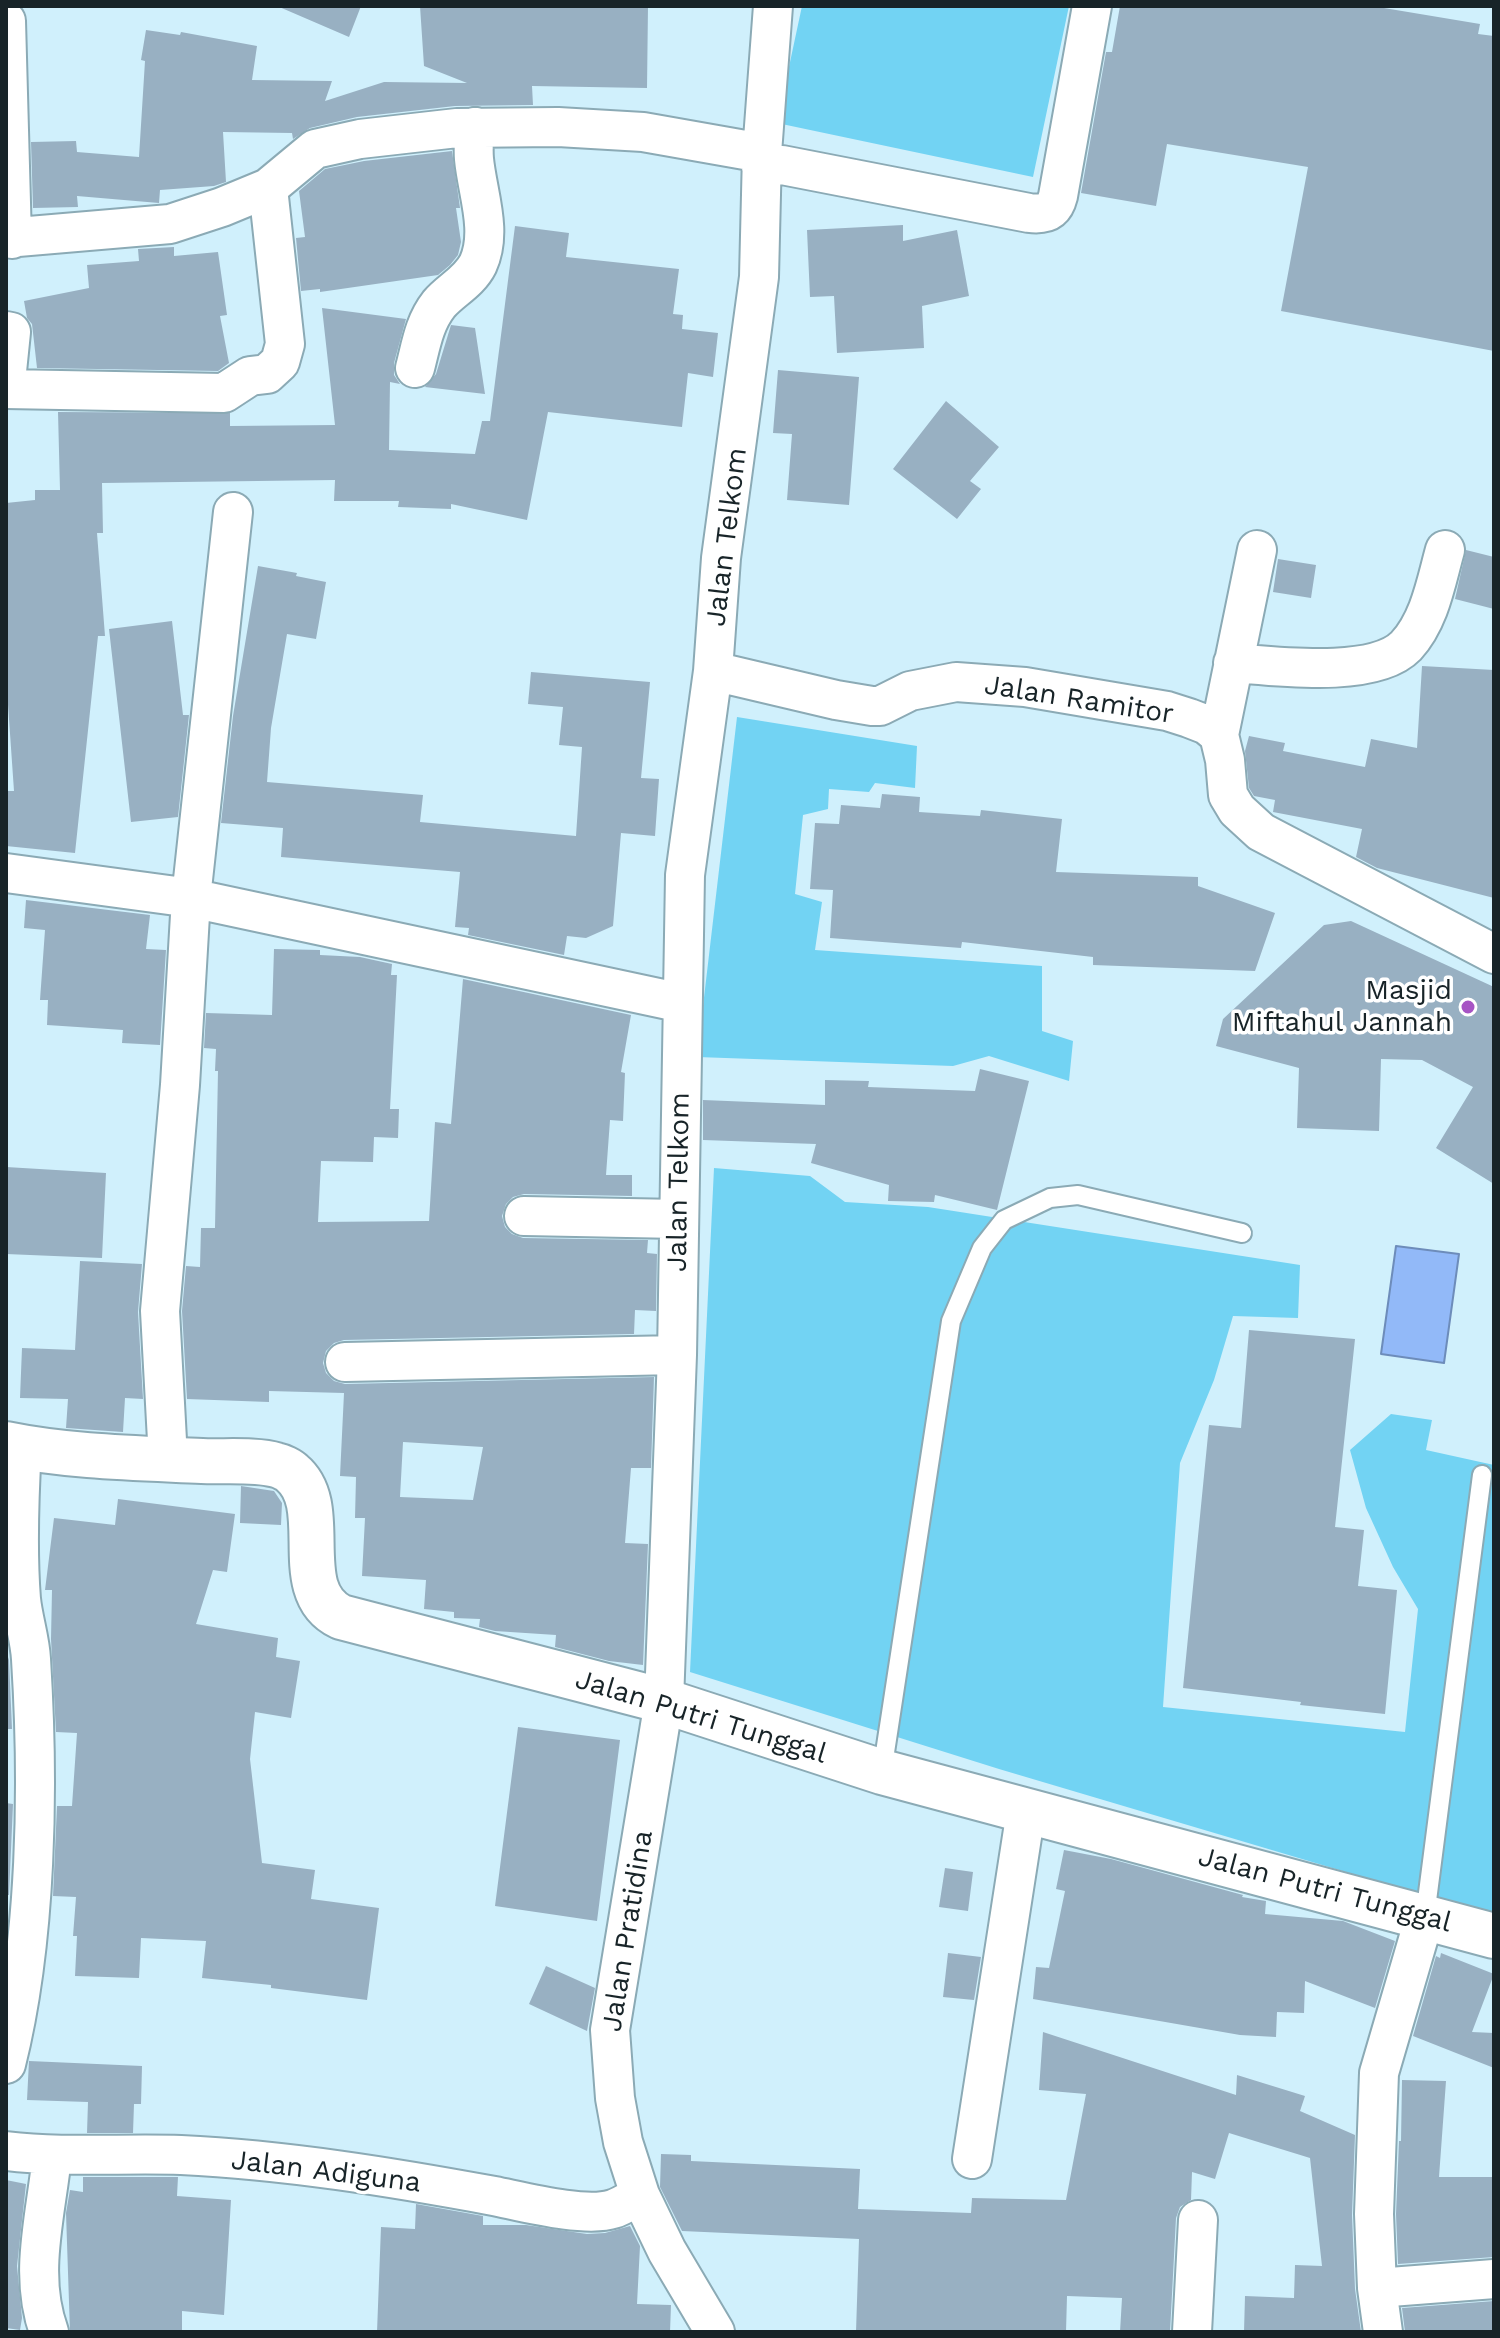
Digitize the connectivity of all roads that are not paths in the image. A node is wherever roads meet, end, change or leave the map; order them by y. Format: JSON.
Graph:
{"nodes":[{"id":1,"x":773,"y":6,"type":"edge"},
{"id":2,"x":1092,"y":6,"type":"edge"},
{"id":3,"x":6,"y":21,"type":"edge"},
{"id":4,"x":475,"y":127,"type":"junction"},
{"id":5,"x":762,"y":160,"type":"junction"},
{"id":6,"x":268,"y":188,"type":"junction"},
{"id":7,"x":9,"y":239,"type":"edge"},
{"id":8,"x":6,"y":331,"type":"edge"},
{"id":9,"x":415,"y":368,"type":"dead end"},
{"id":10,"x":6,"y":381,"type":"edge"},
{"id":11,"x":6,"y":389,"type":"edge"},
{"id":12,"x":233,"y":512,"type":"dead end"},
{"id":13,"x":1257,"y":550,"type":"dead end"},
{"id":14,"x":1445,"y":550,"type":"dead end"},
{"id":15,"x":1233,"y":663,"type":"junction"},
{"id":16,"x":713,"y":671,"type":"junction"},
{"id":17,"x":1219,"y":735,"type":"junction"},
{"id":18,"x":6,"y":873,"type":"edge"},
{"id":19,"x":191,"y":898,"type":"junction"},
{"id":20,"x":1494,"y":954,"type":"edge"},
{"id":21,"x":682,"y":1003,"type":"junction"},
{"id":22,"x":524,"y":1216,"type":"dead end"},
{"id":23,"x":679,"y":1219,"type":"junction"},
{"id":24,"x":1242,"y":1233,"type":"dead end"},
{"id":25,"x":677,"y":1355,"type":"junction"},
{"id":26,"x":345,"y":1362,"type":"dead end"},
{"id":27,"x":14,"y":1446,"type":"edge"},
{"id":28,"x":168,"y":1459,"type":"junction"},
{"id":29,"x":1482,"y":1475,"type":"dead end"},
{"id":30,"x":664,"y":1701,"type":"junction"},
{"id":31,"x":882,"y":1772,"type":"junction"},
{"id":32,"x":1026,"y":1811,"type":"junction"},
{"id":33,"x":1425,"y":1916,"type":"junction"},
{"id":34,"x":1494,"y":1936,"type":"edge"},
{"id":35,"x":6,"y":2064,"type":"edge"},
{"id":36,"x":6,"y":2151,"type":"edge"},
{"id":37,"x":52,"y":2156,"type":"junction"},
{"id":38,"x":972,"y":2159,"type":"dead end"},
{"id":39,"x":640,"y":2195,"type":"junction"},
{"id":40,"x":1198,"y":2220,"type":"dead end"},
{"id":41,"x":1494,"y":2279,"type":"edge"},
{"id":42,"x":1377,"y":2288,"type":"junction"},
{"id":43,"x":49,"y":2332,"type":"edge"},
{"id":44,"x":715,"y":2332,"type":"edge"},
{"id":45,"x":1192,"y":2332,"type":"edge"},
{"id":46,"x":1383,"y":2332,"type":"edge"}],
"edges":[{"from":1,"to":5,"type":"street","name":"Jalan Telkom"},
{"from":2,"to":5,"type":"street"},
{"from":3,"to":7,"type":"street"},
{"from":4,"to":5,"type":"street"},
{"from":4,"to":6,"type":"street"},
{"from":4,"to":9,"type":"street"},
{"from":5,"to":16,"type":"street","name":"Jalan Telkom"},
{"from":6,"to":7,"type":"street"},
{"from":6,"to":11,"type":"street"},
{"from":8,"to":10,"type":"street"},
{"from":12,"to":19,"type":"street"},
{"from":13,"to":15,"type":"street"},
{"from":14,"to":15,"type":"street"},
{"from":15,"to":17,"type":"street"},
{"from":16,"to":17,"type":"street","name":"Jalan Ramitor"},
{"from":16,"to":21,"type":"street","name":"Jalan Telkom"},
{"from":17,"to":20,"type":"street"},
{"from":18,"to":19,"type":"street"},
{"from":19,"to":21,"type":"street"},
{"from":19,"to":28,"type":"street"},
{"from":21,"to":23,"type":"street","name":"Jalan Telkom"},
{"from":22,"to":23,"type":"street"},
{"from":23,"to":25,"type":"street","name":"Jalan Telkom"},
{"from":24,"to":31,"type":"lane"},
{"from":25,"to":26,"type":"street"},
{"from":25,"to":30,"type":"street","name":"Jalan Telkom"},
{"from":27,"to":28,"type":"street","name":"Jalan Putri Tunggal"},
{"from":27,"to":35,"type":"street"},
{"from":28,"to":30,"type":"street","name":"Jalan Putri Tunggal"},
{"from":29,"to":33,"type":"lane"},
{"from":30,"to":31,"type":"street","name":"Jalan Putri Tunggal"},
{"from":30,"to":39,"type":"street","name":"Jalan Pratidina"},
{"from":31,"to":32,"type":"street","name":"Jalan Putri Tunggal"},
{"from":32,"to":33,"type":"street","name":"Jalan Putri Tunggal"},
{"from":32,"to":38,"type":"street"},
{"from":33,"to":34,"type":"street","name":"Jalan Putri Tunggal"},
{"from":33,"to":42,"type":"street"},
{"from":36,"to":37,"type":"street","name":"Jalan Adiguna"},
{"from":37,"to":39,"type":"street","name":"Jalan Adiguna"},
{"from":37,"to":43,"type":"street"},
{"from":39,"to":44,"type":"street","name":"Jalan Pratidina"},
{"from":40,"to":45,"type":"street"},
{"from":41,"to":42,"type":"street"},
{"from":42,"to":46,"type":"street"}]}
